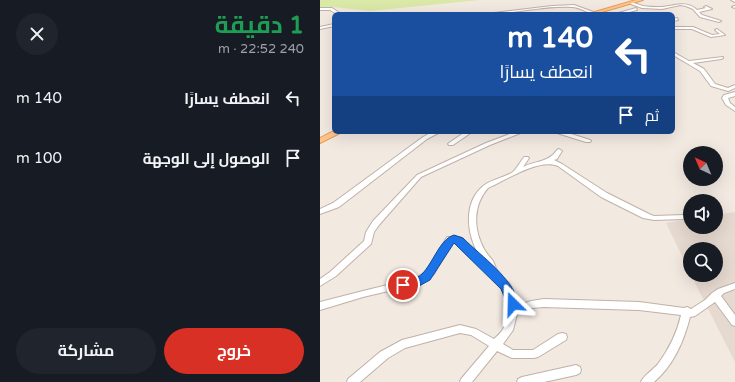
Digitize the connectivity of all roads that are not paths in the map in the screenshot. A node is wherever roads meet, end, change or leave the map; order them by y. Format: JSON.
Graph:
{"nodes":[{"id":1,"x":641,"y":0,"type":"edge"},
{"id":2,"x":631,"y":3,"type":"junction"},
{"id":3,"x":706,"y":7,"type":"dead end"},
{"id":4,"x":320,"y":9,"type":"edge"},
{"id":5,"x":636,"y":9,"type":"junction"},
{"id":6,"x":696,"y":11,"type":"junction"},
{"id":7,"x":336,"y":12,"type":"edge"},
{"id":8,"x":510,"y":12,"type":"edge"},
{"id":9,"x":588,"y":12,"type":"edge"},
{"id":10,"x":599,"y":12,"type":"edge"},
{"id":11,"x":625,"y":12,"type":"edge"},
{"id":12,"x":638,"y":12,"type":"edge"},
{"id":13,"x":719,"y":21,"type":"dead end"},
{"id":14,"x":332,"y":25,"type":"edge"},
{"id":15,"x":320,"y":28,"type":"edge"},
{"id":16,"x":675,"y":28,"type":"edge"},
{"id":17,"x":717,"y":30,"type":"dead end"},
{"id":18,"x":675,"y":53,"type":"edge"},
{"id":19,"x":721,"y":58,"type":"dead end"},
{"id":20,"x":688,"y":62,"type":"junction"},
{"id":21,"x":735,"y":86,"type":"edge"},
{"id":22,"x":728,"y":90,"type":"junction"},
{"id":23,"x":735,"y":93,"type":"edge"},
{"id":24,"x":735,"y":109,"type":"edge"},
{"id":25,"x":334,"y":134,"type":"edge"},
{"id":26,"x":433,"y":134,"type":"edge"},
{"id":27,"x":466,"y":134,"type":"edge"},
{"id":28,"x":515,"y":134,"type":"edge"},
{"id":29,"x":565,"y":134,"type":"edge"},
{"id":30,"x":320,"y":141,"type":"edge"},
{"id":31,"x":588,"y":141,"type":"dead end"},
{"id":32,"x":451,"y":144,"type":"dead end"},
{"id":33,"x":559,"y":151,"type":"dead end"},
{"id":34,"x":526,"y":158,"type":"dead end"},
{"id":35,"x":539,"y":163,"type":"junction"},
{"id":36,"x":515,"y":173,"type":"junction"},
{"id":37,"x":320,"y":212,"type":"edge"},
{"id":38,"x":683,"y":217,"type":"edge"},
{"id":39,"x":494,"y":275,"type":"junction"},
{"id":40,"x":320,"y":283,"type":"edge"},
{"id":41,"x":735,"y":286,"type":"edge"},
{"id":42,"x":715,"y":296,"type":"junction"},
{"id":43,"x":320,"y":306,"type":"edge"},
{"id":44,"x":512,"y":312,"type":"junction"},
{"id":45,"x":687,"y":312,"type":"junction"},
{"id":46,"x":735,"y":322,"type":"edge"},
{"id":47,"x":562,"y":337,"type":"dead end"},
{"id":48,"x":496,"y":344,"type":"junction"},
{"id":49,"x":576,"y":370,"type":"dead end"},
{"id":50,"x":352,"y":382,"type":"edge"},
{"id":51,"x":465,"y":382,"type":"edge"},
{"id":52,"x":522,"y":382,"type":"edge"},
{"id":53,"x":646,"y":382,"type":"edge"}],
"edges":[{"from":1,"to":2,"type":"main road"},
{"from":2,"to":5,"type":"street"},
{"from":2,"to":6,"type":"street"},
{"from":2,"to":10,"type":"main road"},
{"from":3,"to":6,"type":"street"},
{"from":4,"to":7,"type":"street"},
{"from":5,"to":11,"type":"street"},
{"from":5,"to":12,"type":"street"},
{"from":6,"to":13,"type":"street"},
{"from":8,"to":9,"type":"street"},
{"from":14,"to":15,"type":"street"},
{"from":16,"to":17,"type":"street"},
{"from":18,"to":20,"type":"street"},
{"from":19,"to":20,"type":"street"},
{"from":20,"to":22,"type":"street"},
{"from":21,"to":22,"type":"street"},
{"from":22,"to":23,"type":"street"},
{"from":23,"to":24,"type":"street"},
{"from":25,"to":30,"type":"main road"},
{"from":26,"to":37,"type":"street"},
{"from":27,"to":32,"type":"street"},
{"from":28,"to":40,"type":"street"},
{"from":29,"to":31,"type":"street"},
{"from":33,"to":35,"type":"street"},
{"from":34,"to":36,"type":"street"},
{"from":35,"to":36,"type":"street"},
{"from":35,"to":38,"type":"street"},
{"from":36,"to":39,"type":"street"},
{"from":39,"to":43,"type":"street"},
{"from":39,"to":44,"type":"street"},
{"from":41,"to":42,"type":"street"},
{"from":42,"to":45,"type":"street"},
{"from":42,"to":46,"type":"street"},
{"from":44,"to":45,"type":"street"},
{"from":44,"to":48,"type":"street"},
{"from":45,"to":53,"type":"street"},
{"from":47,"to":48,"type":"street"},
{"from":48,"to":50,"type":"street"},
{"from":48,"to":51,"type":"street"},
{"from":49,"to":52,"type":"street"}]}
